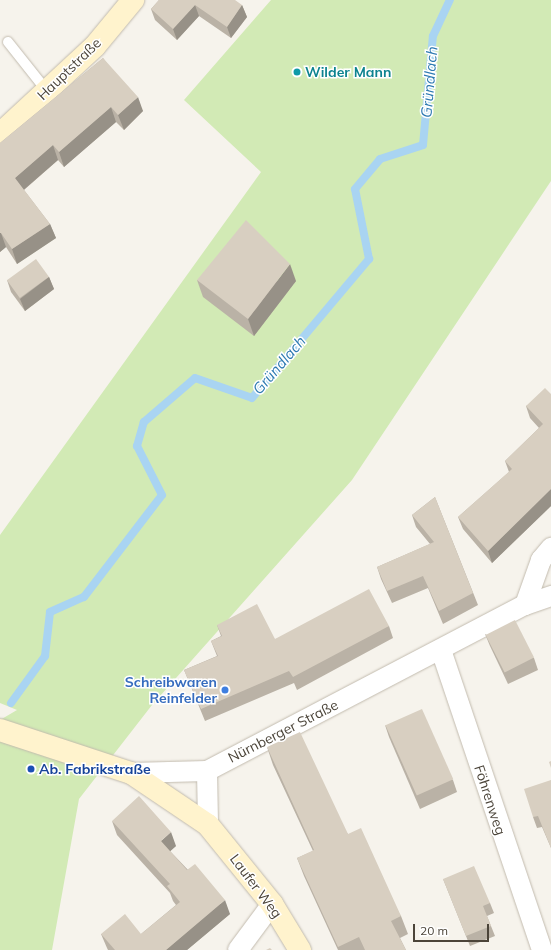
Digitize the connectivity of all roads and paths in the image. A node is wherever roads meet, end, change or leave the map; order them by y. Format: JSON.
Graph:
{"nodes":[{"id":1,"x":133,"y":0,"type":"edge"},
{"id":2,"x":8,"y":42,"type":"dead end"},
{"id":3,"x":48,"y":91,"type":"junction"},
{"id":4,"x":0,"y":134,"type":"edge"},
{"id":5,"x":551,"y":548,"type":"edge"},
{"id":6,"x":551,"y":596,"type":"edge"},
{"id":7,"x":525,"y":605,"type":"junction"},
{"id":8,"x":441,"y":650,"type":"junction"},
{"id":9,"x":0,"y":730,"type":"edge"},
{"id":10,"x":207,"y":770,"type":"junction"},
{"id":11,"x":131,"y":773,"type":"junction"},
{"id":12,"x":208,"y":825,"type":"junction"},
{"id":13,"x":272,"y":904,"type":"junction"},
{"id":14,"x":238,"y":950,"type":"edge"},
{"id":15,"x":300,"y":950,"type":"edge"},
{"id":16,"x":542,"y":950,"type":"edge"}],
"edges":[{"from":1,"to":3,"type":"street","name":"Hauptstraße"},
{"from":2,"to":3,"type":"lane"},
{"from":3,"to":4,"type":"street","name":"Hauptstraße"},
{"from":5,"to":7,"type":"street"},
{"from":6,"to":7,"type":"street","name":"Nürnberger Straße"},
{"from":7,"to":8,"type":"street","name":"Nürnberger Straße"},
{"from":8,"to":10,"type":"street","name":"Nürnberger Straße"},
{"from":8,"to":16,"type":"street","name":"Föhrenweg"},
{"from":9,"to":11,"type":"street","name":"Nürnberger Straße"},
{"from":10,"to":11,"type":"street","name":"Nürnberger Straße"},
{"from":10,"to":12,"type":"street"},
{"from":11,"to":12,"type":"street","name":"Laufer Weg"},
{"from":12,"to":13,"type":"street","name":"Laufer Weg"},
{"from":13,"to":14,"type":"street"},
{"from":13,"to":15,"type":"street","name":"Laufer Weg"}]}
